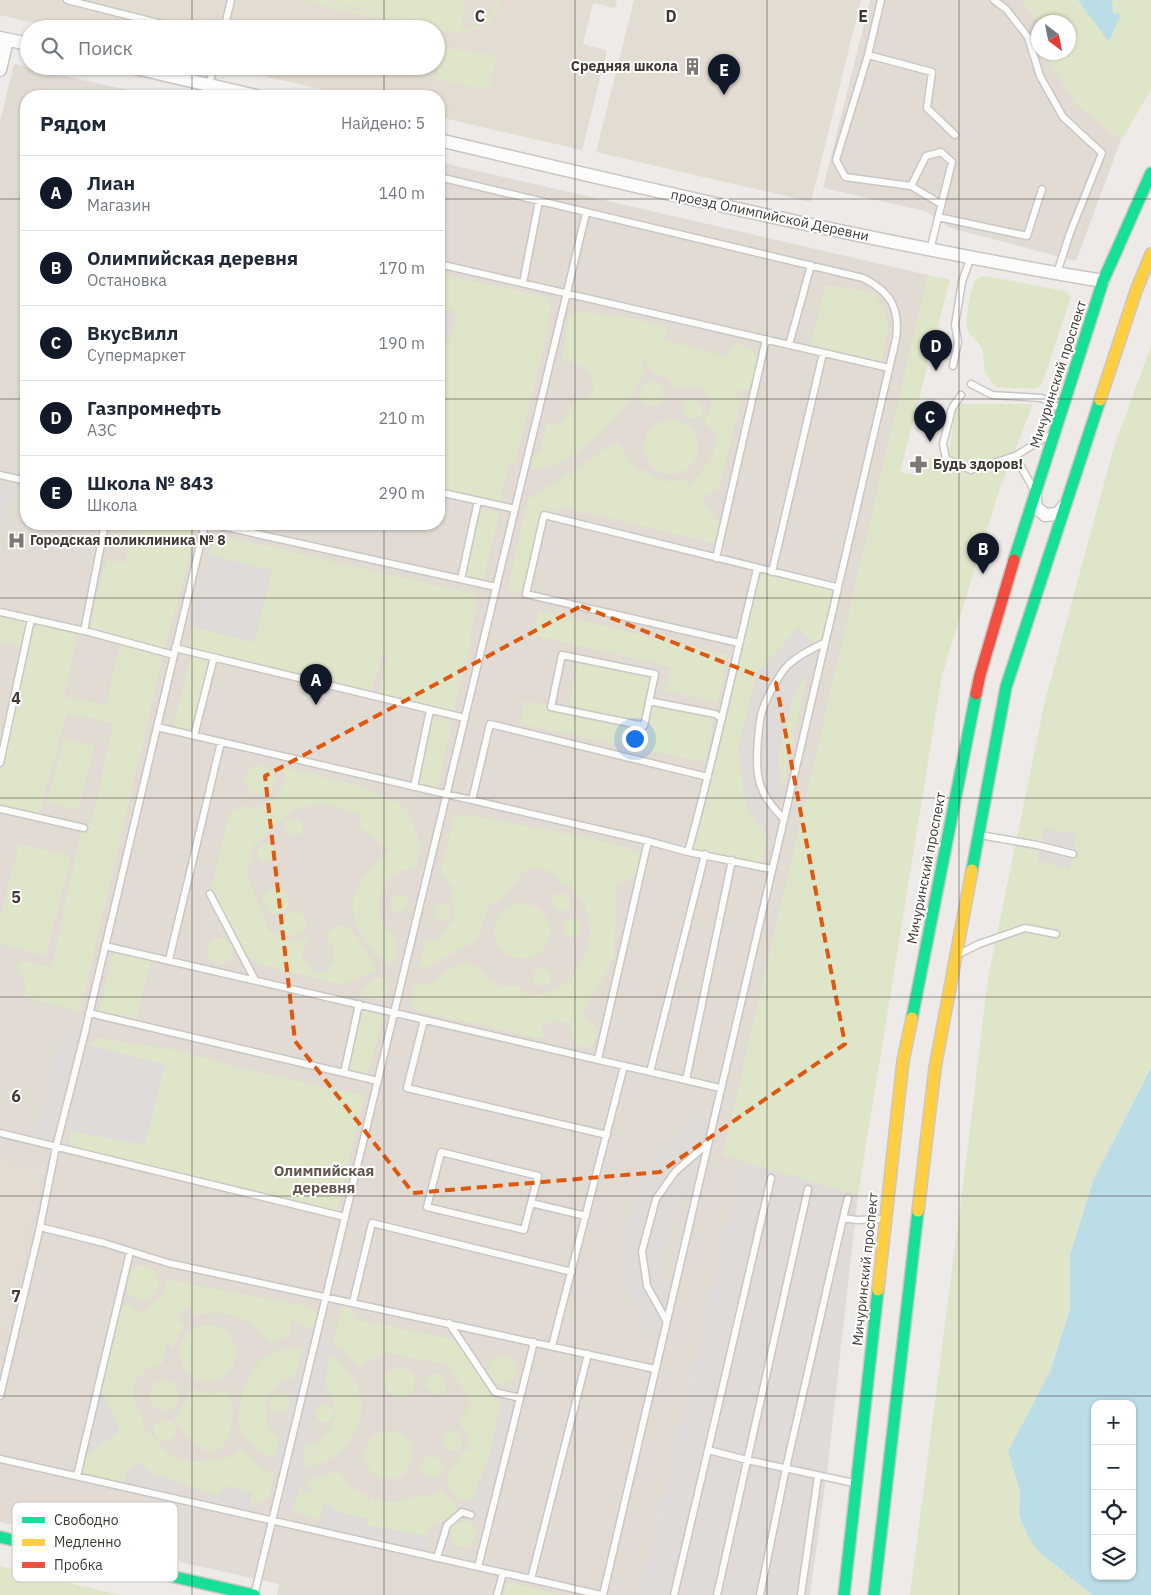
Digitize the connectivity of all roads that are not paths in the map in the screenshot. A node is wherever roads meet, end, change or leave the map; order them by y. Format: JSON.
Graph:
{"nodes":[{"id":1,"x":67,"y":0,"type":"edge"},
{"id":2,"x":231,"y":0,"type":"edge"},
{"id":3,"x":881,"y":0,"type":"edge"},
{"id":4,"x":994,"y":0,"type":"edge"},
{"id":5,"x":146,"y":20,"type":"edge"},
{"id":6,"x":226,"y":20,"type":"edge"},
{"id":7,"x":4,"y":39,"type":"edge"},
{"id":8,"x":20,"y":42,"type":"edge"},
{"id":9,"x":868,"y":56,"type":"junction"},
{"id":10,"x":0,"y":70,"type":"edge"},
{"id":11,"x":166,"y":75,"type":"edge"},
{"id":12,"x":212,"y":75,"type":"edge"},
{"id":13,"x":209,"y":85,"type":"junction"},
{"id":14,"x":230,"y":90,"type":"edge"},
{"id":15,"x":955,"y":135,"type":"dead end"},
{"id":16,"x":445,"y":141,"type":"edge"},
{"id":17,"x":1151,"y":173,"type":"edge"},
{"id":18,"x":445,"y":178,"type":"edge"},
{"id":19,"x":911,"y":186,"type":"junction"},
{"id":20,"x":1042,"y":189,"type":"dead end"},
{"id":21,"x":539,"y":201,"type":"junction"},
{"id":22,"x":941,"y":204,"type":"junction"},
{"id":23,"x":586,"y":213,"type":"junction"},
{"id":24,"x":938,"y":217,"type":"junction"},
{"id":25,"x":930,"y":250,"type":"junction"},
{"id":26,"x":1151,"y":254,"type":"edge"},
{"id":27,"x":970,"y":258,"type":"junction"},
{"id":28,"x":445,"y":265,"type":"edge"},
{"id":29,"x":811,"y":265,"type":"junction"},
{"id":30,"x":1057,"y":274,"type":"junction"},
{"id":31,"x":1104,"y":281,"type":"junction"},
{"id":32,"x":523,"y":283,"type":"junction"},
{"id":33,"x":567,"y":293,"type":"junction"},
{"id":34,"x":766,"y":339,"type":"junction"},
{"id":35,"x":789,"y":345,"type":"junction"},
{"id":36,"x":822,"y":353,"type":"junction"},
{"id":37,"x":953,"y":366,"type":"dead end"},
{"id":38,"x":889,"y":368,"type":"junction"},
{"id":39,"x":971,"y":384,"type":"dead end"},
{"id":40,"x":961,"y":395,"type":"dead end"},
{"id":41,"x":1063,"y":410,"type":"junction"},
{"id":42,"x":1056,"y":431,"type":"junction"},
{"id":43,"x":1016,"y":456,"type":"junction"},
{"id":44,"x":0,"y":475,"type":"edge"},
{"id":45,"x":20,"y":480,"type":"edge"},
{"id":46,"x":445,"y":493,"type":"edge"},
{"id":47,"x":1036,"y":494,"type":"junction"},
{"id":48,"x":478,"y":501,"type":"junction"},
{"id":49,"x":1065,"y":504,"type":"junction"},
{"id":50,"x":515,"y":509,"type":"junction"},
{"id":51,"x":105,"y":530,"type":"edge"},
{"id":52,"x":204,"y":530,"type":"edge"},
{"id":53,"x":257,"y":530,"type":"edge"},
{"id":54,"x":716,"y":558,"type":"junction"},
{"id":55,"x":757,"y":570,"type":"junction"},
{"id":56,"x":772,"y":572,"type":"junction"},
{"id":57,"x":461,"y":579,"type":"junction"},
{"id":58,"x":496,"y":587,"type":"junction"},
{"id":59,"x":836,"y":588,"type":"junction"},
{"id":60,"x":0,"y":612,"type":"edge"},
{"id":61,"x":31,"y":619,"type":"junction"},
{"id":62,"x":84,"y":631,"type":"junction"},
{"id":63,"x":739,"y":643,"type":"junction"},
{"id":64,"x":824,"y":643,"type":"junction"},
{"id":65,"x":175,"y":651,"type":"junction"},
{"id":66,"x":214,"y":657,"type":"junction"},
{"id":67,"x":649,"y":701,"type":"junction"},
{"id":68,"x":430,"y":710,"type":"junction"},
{"id":69,"x":465,"y":718,"type":"junction"},
{"id":70,"x":721,"y":718,"type":"junction"},
{"id":71,"x":157,"y":727,"type":"junction"},
{"id":72,"x":194,"y":736,"type":"junction"},
{"id":73,"x":221,"y":742,"type":"junction"},
{"id":74,"x":0,"y":763,"type":"edge"},
{"id":75,"x":708,"y":778,"type":"junction"},
{"id":76,"x":414,"y":787,"type":"junction"},
{"id":77,"x":447,"y":795,"type":"junction"},
{"id":78,"x":472,"y":800,"type":"junction"},
{"id":79,"x":0,"y":809,"type":"edge"},
{"id":80,"x":783,"y":818,"type":"junction"},
{"id":81,"x":84,"y":828,"type":"dead end"},
{"id":82,"x":979,"y":834,"type":"junction"},
{"id":83,"x":648,"y":841,"type":"junction"},
{"id":84,"x":688,"y":852,"type":"junction"},
{"id":85,"x":705,"y":854,"type":"junction"},
{"id":86,"x":1072,"y":854,"type":"dead end"},
{"id":87,"x":732,"y":860,"type":"junction"},
{"id":88,"x":771,"y":869,"type":"junction"},
{"id":89,"x":210,"y":894,"type":"dead end"},
{"id":90,"x":1056,"y":934,"type":"dead end"},
{"id":91,"x":105,"y":946,"type":"junction"},
{"id":92,"x":956,"y":956,"type":"junction"},
{"id":93,"x":169,"y":960,"type":"junction"},
{"id":94,"x":254,"y":980,"type":"junction"},
{"id":95,"x":359,"y":1004,"type":"junction"},
{"id":96,"x":89,"y":1013,"type":"junction"},
{"id":97,"x":394,"y":1014,"type":"junction"},
{"id":98,"x":424,"y":1020,"type":"junction"},
{"id":99,"x":598,"y":1059,"type":"junction"},
{"id":100,"x":624,"y":1066,"type":"junction"},
{"id":101,"x":650,"y":1072,"type":"junction"},
{"id":102,"x":344,"y":1073,"type":"junction"},
{"id":103,"x":686,"y":1080,"type":"junction"},
{"id":104,"x":378,"y":1081,"type":"junction"},
{"id":105,"x":720,"y":1088,"type":"junction"},
{"id":106,"x":0,"y":1133,"type":"edge"},
{"id":107,"x":606,"y":1135,"type":"junction"},
{"id":108,"x":708,"y":1143,"type":"junction"},
{"id":109,"x":56,"y":1147,"type":"junction"},
{"id":110,"x":771,"y":1178,"type":"dead end"},
{"id":111,"x":808,"y":1189,"type":"dead end"},
{"id":112,"x":848,"y":1198,"type":"dead end"},
{"id":113,"x":531,"y":1203,"type":"junction"},
{"id":114,"x":586,"y":1216,"type":"junction"},
{"id":115,"x":345,"y":1217,"type":"junction"},
{"id":116,"x":843,"y":1218,"type":"junction"},
{"id":117,"x":886,"y":1218,"type":"junction"},
{"id":118,"x":40,"y":1227,"type":"junction"},
{"id":119,"x":130,"y":1252,"type":"junction"},
{"id":120,"x":572,"y":1272,"type":"junction"},
{"id":121,"x":326,"y":1297,"type":"junction"},
{"id":122,"x":353,"y":1302,"type":"junction"},
{"id":123,"x":666,"y":1320,"type":"junction"},
{"id":124,"x":448,"y":1323,"type":"junction"},
{"id":125,"x":534,"y":1342,"type":"junction"},
{"id":126,"x":552,"y":1346,"type":"junction"},
{"id":127,"x":588,"y":1354,"type":"junction"},
{"id":128,"x":655,"y":1369,"type":"junction"},
{"id":129,"x":0,"y":1396,"type":"edge"},
{"id":130,"x":520,"y":1398,"type":"junction"},
{"id":131,"x":708,"y":1450,"type":"junction"},
{"id":132,"x":0,"y":1458,"type":"edge"},
{"id":133,"x":747,"y":1460,"type":"junction"},
{"id":134,"x":786,"y":1468,"type":"junction"},
{"id":135,"x":77,"y":1476,"type":"junction"},
{"id":136,"x":818,"y":1476,"type":"junction"},
{"id":137,"x":856,"y":1484,"type":"junction"},
{"id":138,"x":471,"y":1515,"type":"dead end"},
{"id":139,"x":272,"y":1520,"type":"junction"},
{"id":140,"x":437,"y":1558,"type":"junction"},
{"id":141,"x":478,"y":1567,"type":"junction"},
{"id":142,"x":502,"y":1573,"type":"junction"},
{"id":143,"x":178,"y":1577,"type":"edge"},
{"id":144,"x":531,"y":1579,"type":"junction"},
{"id":145,"x":256,"y":1595,"type":"edge"},
{"id":146,"x":496,"y":1595,"type":"edge"},
{"id":147,"x":602,"y":1595,"type":"edge"},
{"id":148,"x":674,"y":1595,"type":"edge"},
{"id":149,"x":717,"y":1595,"type":"edge"},
{"id":150,"x":760,"y":1595,"type":"edge"},
{"id":151,"x":800,"y":1595,"type":"edge"},
{"id":152,"x":844,"y":1595,"type":"edge"},
{"id":153,"x":874,"y":1595,"type":"edge"}],
"edges":[{"from":1,"to":5,"type":"lane"},
{"from":2,"to":6,"type":"lane"},
{"from":3,"to":9,"type":"lane"},
{"from":4,"to":30,"type":"lane"},
{"from":7,"to":8,"type":"street"},
{"from":7,"to":10,"type":"street"},
{"from":9,"to":15,"type":"lane"},
{"from":9,"to":19,"type":"lane"},
{"from":11,"to":13,"type":"street"},
{"from":12,"to":13,"type":"lane"},
{"from":13,"to":14,"type":"street"},
{"from":16,"to":25,"type":"street","name":"проезд Олимпийской Деревни"},
{"from":17,"to":31,"type":"main road","name":"Мичуринский проспект"},
{"from":18,"to":21,"type":"lane"},
{"from":19,"to":22,"type":"lane"},
{"from":19,"to":22,"type":"lane"},
{"from":20,"to":24,"type":"lane"},
{"from":21,"to":23,"type":"lane"},
{"from":21,"to":32,"type":"lane"},
{"from":22,"to":24,"type":"lane"},
{"from":23,"to":29,"type":"lane"},
{"from":23,"to":33,"type":"lane"},
{"from":24,"to":25,"type":"lane"},
{"from":25,"to":27,"type":"street","name":"проезд Олимпийской Деревни"},
{"from":26,"to":49,"type":"main road"},
{"from":27,"to":30,"type":"street","name":"проезд Олимпийской Деревни"},
{"from":27,"to":37,"type":"lane"},
{"from":28,"to":32,"type":"lane"},
{"from":29,"to":35,"type":"lane"},
{"from":29,"to":38,"type":"lane"},
{"from":30,"to":31,"type":"street","name":"проезд Олимпийской Деревни"},
{"from":31,"to":41,"type":"main road","name":"Мичуринский проспект"},
{"from":32,"to":33,"type":"lane"},
{"from":33,"to":34,"type":"lane"},
{"from":33,"to":50,"type":"lane"},
{"from":34,"to":35,"type":"lane"},
{"from":34,"to":54,"type":"lane"},
{"from":35,"to":36,"type":"lane"},
{"from":36,"to":38,"type":"lane"},
{"from":36,"to":56,"type":"lane"},
{"from":38,"to":59,"type":"lane"},
{"from":39,"to":41,"type":"lane"},
{"from":40,"to":43,"type":"lane"},
{"from":41,"to":42,"type":"main road","name":"Мичуринский проспект"},
{"from":42,"to":43,"type":"lane"},
{"from":42,"to":47,"type":"main road","name":"Мичуринский проспект"},
{"from":43,"to":47,"type":"lane"},
{"from":44,"to":45,"type":"lane"},
{"from":46,"to":48,"type":"lane"},
{"from":47,"to":49,"type":"street"},
{"from":47,"to":117,"type":"main road","name":"Мичуринский проспект"},
{"from":48,"to":50,"type":"lane"},
{"from":48,"to":57,"type":"lane"},
{"from":49,"to":82,"type":"main road"},
{"from":50,"to":58,"type":"lane"},
{"from":51,"to":62,"type":"lane"},
{"from":52,"to":65,"type":"lane"},
{"from":53,"to":57,"type":"lane"},
{"from":54,"to":55,"type":"lane"},
{"from":54,"to":63,"type":"lane"},
{"from":55,"to":56,"type":"lane"},
{"from":55,"to":63,"type":"lane"},
{"from":56,"to":59,"type":"lane"},
{"from":57,"to":58,"type":"lane"},
{"from":58,"to":69,"type":"lane"},
{"from":59,"to":64,"type":"lane"},
{"from":60,"to":61,"type":"lane"},
{"from":61,"to":62,"type":"lane"},
{"from":61,"to":74,"type":"lane"},
{"from":62,"to":65,"type":"lane"},
{"from":63,"to":70,"type":"lane"},
{"from":64,"to":80,"type":"lane"},
{"from":64,"to":80,"type":"lane"},
{"from":65,"to":66,"type":"lane"},
{"from":65,"to":71,"type":"lane"},
{"from":66,"to":68,"type":"lane"},
{"from":66,"to":72,"type":"lane"},
{"from":67,"to":67,"type":"lane"},
{"from":67,"to":70,"type":"lane"},
{"from":68,"to":69,"type":"lane"},
{"from":68,"to":76,"type":"lane"},
{"from":69,"to":77,"type":"lane"},
{"from":70,"to":75,"type":"lane"},
{"from":71,"to":72,"type":"lane"},
{"from":71,"to":91,"type":"lane"},
{"from":72,"to":73,"type":"lane"},
{"from":73,"to":76,"type":"lane"},
{"from":73,"to":93,"type":"lane"},
{"from":75,"to":78,"type":"lane"},
{"from":75,"to":84,"type":"lane"},
{"from":76,"to":77,"type":"lane"},
{"from":77,"to":78,"type":"lane"},
{"from":77,"to":97,"type":"lane"},
{"from":78,"to":83,"type":"lane"},
{"from":79,"to":81,"type":"lane"},
{"from":80,"to":88,"type":"lane"},
{"from":82,"to":86,"type":"lane"},
{"from":82,"to":92,"type":"main road"},
{"from":83,"to":84,"type":"lane"},
{"from":83,"to":99,"type":"lane"},
{"from":84,"to":85,"type":"lane"},
{"from":85,"to":87,"type":"lane"},
{"from":85,"to":101,"type":"lane"},
{"from":87,"to":88,"type":"lane"},
{"from":87,"to":103,"type":"lane"},
{"from":88,"to":105,"type":"lane"},
{"from":89,"to":94,"type":"lane"},
{"from":90,"to":92,"type":"lane"},
{"from":91,"to":93,"type":"lane"},
{"from":91,"to":96,"type":"lane"},
{"from":92,"to":153,"type":"main road"},
{"from":93,"to":94,"type":"lane"},
{"from":94,"to":95,"type":"lane"},
{"from":95,"to":97,"type":"lane"},
{"from":95,"to":102,"type":"lane"},
{"from":96,"to":102,"type":"lane"},
{"from":96,"to":109,"type":"lane"},
{"from":97,"to":98,"type":"lane"},
{"from":97,"to":104,"type":"lane"},
{"from":98,"to":99,"type":"lane"},
{"from":98,"to":107,"type":"lane"},
{"from":99,"to":100,"type":"lane"},
{"from":100,"to":101,"type":"lane"},
{"from":100,"to":107,"type":"lane"},
{"from":101,"to":103,"type":"lane"},
{"from":102,"to":104,"type":"lane"},
{"from":103,"to":105,"type":"lane"},
{"from":104,"to":115,"type":"lane"},
{"from":105,"to":108,"type":"lane"},
{"from":106,"to":109,"type":"lane"},
{"from":107,"to":114,"type":"lane"},
{"from":108,"to":123,"type":"lane"},
{"from":108,"to":123,"type":"lane"},
{"from":109,"to":115,"type":"lane"},
{"from":109,"to":118,"type":"lane"},
{"from":110,"to":131,"type":"lane"},
{"from":111,"to":133,"type":"lane"},
{"from":112,"to":116,"type":"lane"},
{"from":113,"to":113,"type":"lane"},
{"from":113,"to":114,"type":"lane"},
{"from":114,"to":120,"type":"lane"},
{"from":115,"to":121,"type":"lane"},
{"from":116,"to":117,"type":"lane"},
{"from":116,"to":134,"type":"lane"},
{"from":117,"to":137,"type":"main road","name":"Мичуринский проспект"},
{"from":118,"to":119,"type":"lane"},
{"from":118,"to":129,"type":"lane"},
{"from":119,"to":121,"type":"lane"},
{"from":119,"to":135,"type":"lane"},
{"from":120,"to":122,"type":"lane"},
{"from":120,"to":126,"type":"lane"},
{"from":121,"to":122,"type":"lane"},
{"from":121,"to":139,"type":"lane"},
{"from":122,"to":124,"type":"lane"},
{"from":123,"to":128,"type":"lane"},
{"from":124,"to":125,"type":"lane"},
{"from":124,"to":130,"type":"lane"},
{"from":125,"to":126,"type":"lane"},
{"from":125,"to":130,"type":"lane"},
{"from":126,"to":127,"type":"lane"},
{"from":127,"to":128,"type":"lane"},
{"from":127,"to":144,"type":"lane"},
{"from":128,"to":147,"type":"lane"},
{"from":130,"to":141,"type":"lane"},
{"from":131,"to":133,"type":"lane"},
{"from":131,"to":148,"type":"lane"},
{"from":132,"to":135,"type":"lane"},
{"from":133,"to":134,"type":"lane"},
{"from":133,"to":149,"type":"lane"},
{"from":134,"to":136,"type":"lane"},
{"from":134,"to":150,"type":"lane"},
{"from":135,"to":139,"type":"lane"},
{"from":136,"to":137,"type":"lane"},
{"from":136,"to":151,"type":"lane"},
{"from":137,"to":152,"type":"main road","name":"Мичуринский проспект"},
{"from":138,"to":140,"type":"lane"},
{"from":139,"to":140,"type":"lane"},
{"from":139,"to":145,"type":"lane"},
{"from":140,"to":141,"type":"lane"},
{"from":141,"to":142,"type":"lane"},
{"from":142,"to":144,"type":"lane"},
{"from":142,"to":146,"type":"lane"},
{"from":143,"to":145,"type":"main road"},
{"from":144,"to":147,"type":"lane"}]}
